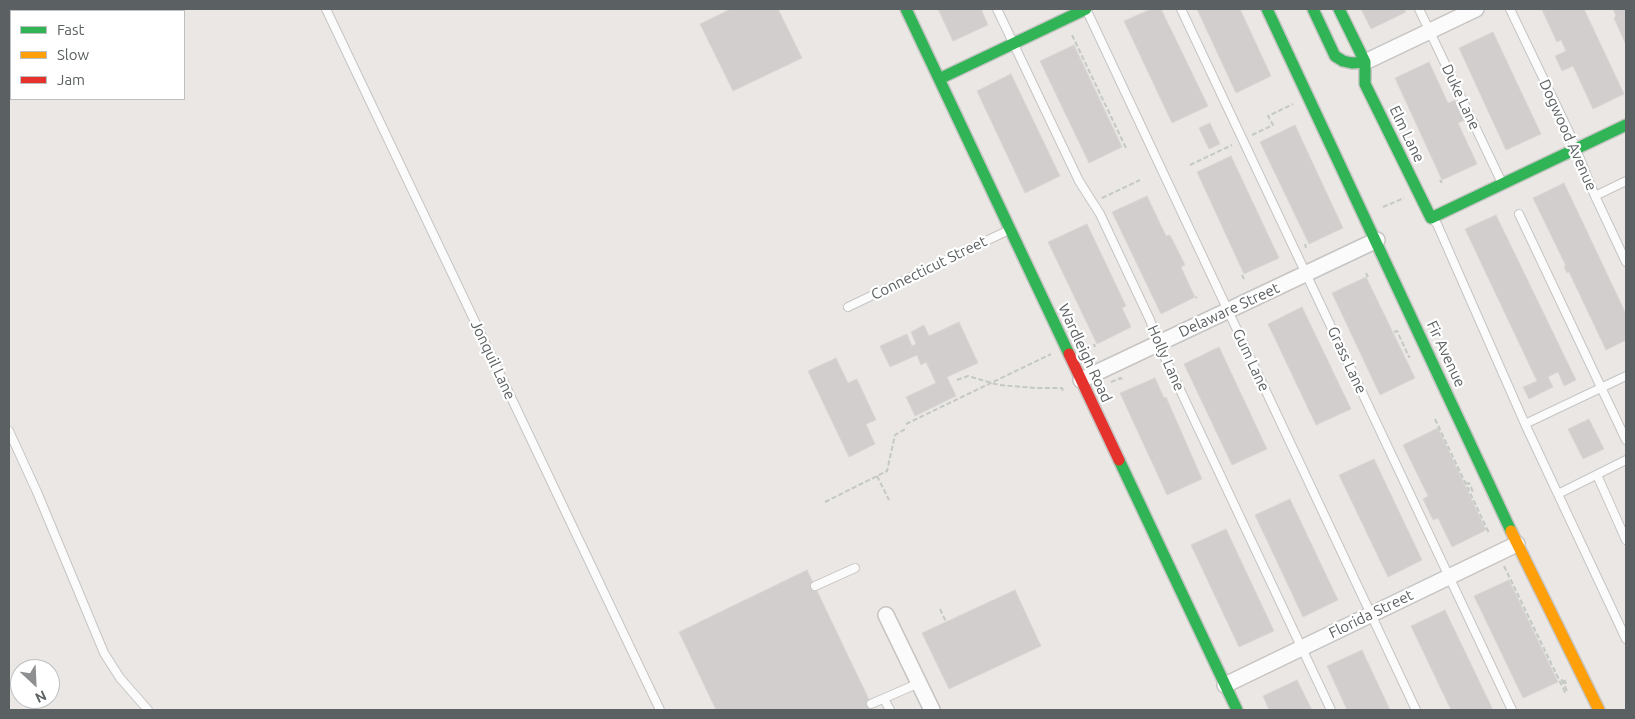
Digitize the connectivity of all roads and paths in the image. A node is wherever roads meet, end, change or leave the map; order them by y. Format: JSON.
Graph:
{"nodes":[{"id":1,"x":326,"y":9,"type":"edge"},
{"id":2,"x":906,"y":9,"type":"edge"},
{"id":3,"x":997,"y":9,"type":"edge"},
{"id":4,"x":1086,"y":9,"type":"edge"},
{"id":5,"x":1181,"y":9,"type":"edge"},
{"id":6,"x":1267,"y":9,"type":"edge"},
{"id":7,"x":1313,"y":9,"type":"edge"},
{"id":8,"x":1339,"y":9,"type":"edge"},
{"id":9,"x":1419,"y":9,"type":"edge"},
{"id":10,"x":1476,"y":9,"type":"edge"},
{"id":11,"x":1510,"y":9,"type":"edge"},
{"id":12,"x":1430,"y":31,"type":"junction"},
{"id":13,"x":1074,"y":40,"type":"dead end"},
{"id":14,"x":1013,"y":43,"type":"junction"},
{"id":15,"x":1365,"y":62,"type":"junction"},
{"id":16,"x":939,"y":79,"type":"junction"},
{"id":17,"x":1268,"y":116,"type":"dead end"},
{"id":18,"x":1626,"y":125,"type":"edge"},
{"id":19,"x":1252,"y":135,"type":"dead end"},
{"id":20,"x":1232,"y":145,"type":"dead end"},
{"id":21,"x":1126,"y":148,"type":"dead end"},
{"id":22,"x":1575,"y":148,"type":"junction"},
{"id":23,"x":1190,"y":165,"type":"dead end"},
{"id":24,"x":1140,"y":180,"type":"dead end"},
{"id":25,"x":1626,"y":181,"type":"edge"},
{"id":26,"x":1502,"y":185,"type":"junction"},
{"id":27,"x":1408,"y":196,"type":"dead end"},
{"id":28,"x":1595,"y":196,"type":"junction"},
{"id":29,"x":1100,"y":199,"type":"dead end"},
{"id":30,"x":1383,"y":208,"type":"dead end"},
{"id":31,"x":1519,"y":214,"type":"dead end"},
{"id":32,"x":1431,"y":218,"type":"junction"},
{"id":33,"x":1010,"y":230,"type":"junction"},
{"id":34,"x":1377,"y":240,"type":"junction"},
{"id":35,"x":1305,"y":244,"type":"dead end"},
{"id":36,"x":1306,"y":248,"type":"dead end"},
{"id":37,"x":1626,"y":262,"type":"edge"},
{"id":38,"x":1306,"y":273,"type":"junction"},
{"id":39,"x":1366,"y":273,"type":"dead end"},
{"id":40,"x":1242,"y":275,"type":"dead end"},
{"id":41,"x":1368,"y":277,"type":"dead end"},
{"id":42,"x":1244,"y":279,"type":"dead end"},
{"id":43,"x":848,"y":307,"type":"dead end"},
{"id":44,"x":1228,"y":310,"type":"junction"},
{"id":45,"x":1394,"y":332,"type":"dead end"},
{"id":46,"x":1158,"y":343,"type":"junction"},
{"id":47,"x":1054,"y":353,"type":"dead end"},
{"id":48,"x":1409,"y":356,"type":"dead end"},
{"id":49,"x":1626,"y":376,"type":"edge"},
{"id":50,"x":957,"y":380,"type":"dead end"},
{"id":51,"x":1081,"y":380,"type":"junction"},
{"id":52,"x":1124,"y":381,"type":"dead end"},
{"id":53,"x":991,"y":382,"type":"junction"},
{"id":54,"x":1111,"y":382,"type":"dead end"},
{"id":55,"x":1602,"y":388,"type":"junction"},
{"id":56,"x":1064,"y":391,"type":"dead end"},
{"id":57,"x":1435,"y":419,"type":"dead end"},
{"id":58,"x":906,"y":424,"type":"dead end"},
{"id":59,"x":1525,"y":424,"type":"junction"},
{"id":60,"x":908,"y":428,"type":"dead end"},
{"id":61,"x":9,"y":431,"type":"edge"},
{"id":62,"x":1626,"y":440,"type":"edge"},
{"id":63,"x":1626,"y":460,"type":"edge"},
{"id":64,"x":1597,"y":474,"type":"junction"},
{"id":65,"x":877,"y":476,"type":"junction"},
{"id":66,"x":1466,"y":484,"type":"junction"},
{"id":67,"x":1558,"y":494,"type":"junction"},
{"id":68,"x":888,"y":500,"type":"dead end"},
{"id":69,"x":825,"y":502,"type":"dead end"},
{"id":70,"x":1484,"y":514,"type":"dead end"},
{"id":71,"x":1489,"y":533,"type":"dead end"},
{"id":72,"x":1626,"y":540,"type":"edge"},
{"id":73,"x":1517,"y":544,"type":"junction"},
{"id":74,"x":1502,"y":562,"type":"dead end"},
{"id":75,"x":855,"y":568,"type":"dead end"},
{"id":76,"x":1449,"y":577,"type":"junction"},
{"id":77,"x":815,"y":586,"type":"dead end"},
{"id":78,"x":940,"y":609,"type":"dead end"},
{"id":79,"x":1371,"y":614,"type":"junction"},
{"id":80,"x":886,"y":615,"type":"dead end"},
{"id":81,"x":946,"y":622,"type":"dead end"},
{"id":82,"x":1626,"y":638,"type":"edge"},
{"id":83,"x":1301,"y":648,"type":"junction"},
{"id":84,"x":919,"y":683,"type":"junction"},
{"id":85,"x":1225,"y":684,"type":"junction"},
{"id":86,"x":1566,"y":684,"type":"dead end"},
{"id":87,"x":884,"y":699,"type":"junction"},
{"id":88,"x":871,"y":704,"type":"dead end"},
{"id":89,"x":148,"y":710,"type":"edge"},
{"id":90,"x":660,"y":710,"type":"edge"},
{"id":91,"x":890,"y":710,"type":"edge"},
{"id":92,"x":932,"y":710,"type":"edge"},
{"id":93,"x":1237,"y":710,"type":"edge"},
{"id":94,"x":1331,"y":710,"type":"edge"},
{"id":95,"x":1416,"y":710,"type":"edge"},
{"id":96,"x":1512,"y":710,"type":"edge"},
{"id":97,"x":1599,"y":710,"type":"edge"}],
"edges":[{"from":1,"to":90,"type":"lane","name":"Jonquil Lane"},
{"from":2,"to":16,"type":"street","name":"Wardleigh Road"},
{"from":3,"to":14,"type":"lane","name":"Holly Lane"},
{"from":4,"to":14,"type":"street"},
{"from":4,"to":44,"type":"lane","name":"Gum Lane"},
{"from":5,"to":38,"type":"lane","name":"Grass Lane"},
{"from":6,"to":34,"type":"street","name":"Fir Avenue"},
{"from":7,"to":15,"type":"street"},
{"from":8,"to":15,"type":"street","name":"Elm Lane"},
{"from":9,"to":12,"type":"lane","name":"Duke Lane"},
{"from":10,"to":12,"type":"street"},
{"from":11,"to":22,"type":"lane","name":"Dogwood Avenue"},
{"from":12,"to":15,"type":"street"},
{"from":12,"to":26,"type":"lane","name":"Duke Lane"},
{"from":13,"to":21,"type":"path"},
{"from":14,"to":16,"type":"street"},
{"from":14,"to":46,"type":"lane","name":"Holly Lane"},
{"from":15,"to":32,"type":"street","name":"Elm Lane"},
{"from":16,"to":33,"type":"street","name":"Wardleigh Road"},
{"from":17,"to":19,"type":"path"},
{"from":18,"to":22,"type":"street"},
{"from":20,"to":23,"type":"path"},
{"from":22,"to":26,"type":"street"},
{"from":22,"to":28,"type":"lane","name":"Dogwood Avenue"},
{"from":24,"to":29,"type":"path"},
{"from":25,"to":28,"type":"lane"},
{"from":26,"to":32,"type":"street"},
{"from":27,"to":30,"type":"path"},
{"from":28,"to":37,"type":"lane","name":"Dogwood Avenue"},
{"from":31,"to":55,"type":"lane"},
{"from":32,"to":59,"type":"lane"},
{"from":33,"to":43,"type":"lane","name":"Connecticut Street"},
{"from":33,"to":51,"type":"street","name":"Wardleigh Road"},
{"from":34,"to":38,"type":"street","name":"Delaware Street"},
{"from":34,"to":73,"type":"street","name":"Fir Avenue"},
{"from":35,"to":36,"type":"path"},
{"from":38,"to":44,"type":"street","name":"Delaware Street"},
{"from":38,"to":76,"type":"lane","name":"Grass Lane"},
{"from":39,"to":41,"type":"path"},
{"from":40,"to":42,"type":"path"},
{"from":44,"to":46,"type":"street","name":"Delaware Street"},
{"from":44,"to":79,"type":"lane","name":"Gum Lane"},
{"from":45,"to":48,"type":"path"},
{"from":46,"to":51,"type":"street","name":"Delaware Street"},
{"from":46,"to":83,"type":"lane","name":"Holly Lane"},
{"from":47,"to":53,"type":"path"},
{"from":49,"to":55,"type":"lane"},
{"from":50,"to":53,"type":"path"},
{"from":51,"to":85,"type":"street","name":"Wardleigh Road"},
{"from":52,"to":54,"type":"path"},
{"from":53,"to":56,"type":"path"},
{"from":53,"to":58,"type":"path"},
{"from":55,"to":59,"type":"lane"},
{"from":55,"to":62,"type":"lane"},
{"from":57,"to":66,"type":"path"},
{"from":59,"to":67,"type":"lane"},
{"from":60,"to":65,"type":"path"},
{"from":61,"to":89,"type":"lane"},
{"from":63,"to":64,"type":"lane"},
{"from":64,"to":67,"type":"lane"},
{"from":64,"to":72,"type":"lane"},
{"from":65,"to":68,"type":"path"},
{"from":65,"to":69,"type":"path"},
{"from":66,"to":70,"type":"path"},
{"from":66,"to":71,"type":"path"},
{"from":67,"to":82,"type":"lane"},
{"from":73,"to":76,"type":"street","name":"Florida Street"},
{"from":73,"to":97,"type":"street","name":"Fir Avenue"},
{"from":74,"to":86,"type":"path"},
{"from":75,"to":77,"type":"lane"},
{"from":76,"to":79,"type":"street","name":"Florida Street"},
{"from":76,"to":96,"type":"lane","name":"Grass Lane"},
{"from":78,"to":81,"type":"path"},
{"from":79,"to":83,"type":"street","name":"Florida Street"},
{"from":79,"to":95,"type":"lane","name":"Gum Lane"},
{"from":80,"to":84,"type":"street"},
{"from":83,"to":85,"type":"street","name":"Florida Street"},
{"from":83,"to":94,"type":"lane","name":"Holly Lane"},
{"from":84,"to":87,"type":"lane"},
{"from":84,"to":92,"type":"street"},
{"from":85,"to":93,"type":"street","name":"Wardleigh Road"},
{"from":87,"to":88,"type":"lane"},
{"from":87,"to":91,"type":"lane"}]}
